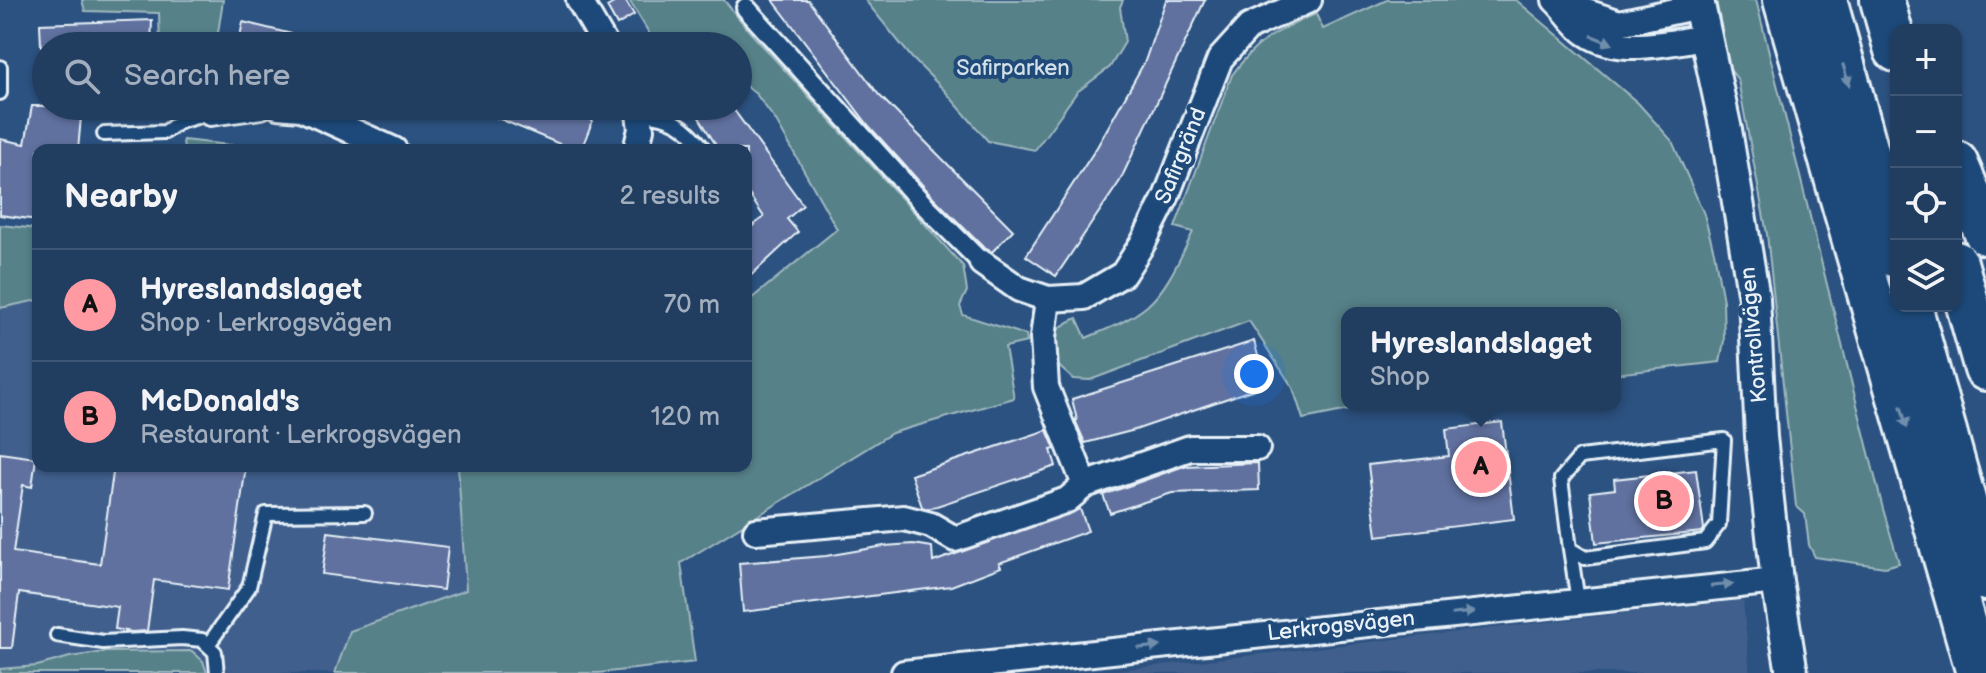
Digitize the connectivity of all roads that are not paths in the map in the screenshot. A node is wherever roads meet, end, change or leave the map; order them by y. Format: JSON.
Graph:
{"nodes":[{"id":1,"x":579,"y":0,"type":"edge"},
{"id":2,"x":1309,"y":0,"type":"edge"},
{"id":3,"x":1785,"y":0,"type":"edge"},
{"id":4,"x":1825,"y":0,"type":"edge"},
{"id":5,"x":1884,"y":0,"type":"edge"},
{"id":6,"x":1557,"y":2,"type":"edge"},
{"id":7,"x":1699,"y":3,"type":"edge"},
{"id":8,"x":746,"y":8,"type":"dead end"},
{"id":9,"x":1896,"y":24,"type":"edge"},
{"id":10,"x":1890,"y":25,"type":"edge"},
{"id":11,"x":598,"y":32,"type":"edge"},
{"id":12,"x":1705,"y":37,"type":"junction"},
{"id":13,"x":0,"y":67,"type":"edge"},
{"id":14,"x":0,"y":93,"type":"edge"},
{"id":15,"x":1813,"y":99,"type":"junction"},
{"id":16,"x":186,"y":120,"type":"edge"},
{"id":17,"x":328,"y":120,"type":"edge"},
{"id":18,"x":640,"y":120,"type":"edge"},
{"id":19,"x":670,"y":120,"type":"edge"},
{"id":20,"x":104,"y":134,"type":"dead end"},
{"id":21,"x":381,"y":144,"type":"edge"},
{"id":22,"x":637,"y":144,"type":"edge"},
{"id":23,"x":700,"y":144,"type":"edge"},
{"id":24,"x":1958,"y":168,"type":"edge"},
{"id":25,"x":1986,"y":233,"type":"edge"},
{"id":26,"x":1892,"y":240,"type":"edge"},
{"id":27,"x":982,"y":263,"type":"joint"},
{"id":28,"x":1962,"y":284,"type":"edge"},
{"id":29,"x":1048,"y":299,"type":"junction"},
{"id":30,"x":1912,"y":312,"type":"edge"},
{"id":31,"x":1986,"y":369,"type":"edge"},
{"id":32,"x":1257,"y":448,"type":"dead end"},
{"id":33,"x":1085,"y":485,"type":"junction"},
{"id":34,"x":365,"y":513,"type":"dead end"},
{"id":35,"x":756,"y":531,"type":"dead end"},
{"id":36,"x":1570,"y":549,"type":"junction"},
{"id":37,"x":1986,"y":579,"type":"edge"},
{"id":38,"x":1777,"y":581,"type":"junction"},
{"id":39,"x":1578,"y":601,"type":"junction"},
{"id":40,"x":57,"y":635,"type":"dead end"},
{"id":41,"x":208,"y":645,"type":"junction"},
{"id":42,"x":217,"y":673,"type":"edge"},
{"id":43,"x":904,"y":673,"type":"edge"},
{"id":44,"x":1792,"y":673,"type":"edge"},
{"id":45,"x":1949,"y":673,"type":"edge"},
{"id":46,"x":1978,"y":673,"type":"edge"}],
"edges":[{"from":1,"to":11,"type":"street"},
{"from":2,"to":29,"type":"street","name":"Safirgränd"},
{"from":3,"to":15,"type":"highway"},
{"from":4,"to":26,"type":"highway","one_way":true},
{"from":5,"to":9,"type":"highway"},
{"from":5,"to":10,"type":"highway"},
{"from":6,"to":7,"type":"street"},
{"from":6,"to":12,"type":"street","one_way":true},
{"from":7,"to":12,"type":"street","name":"Kontrollvägen"},
{"from":8,"to":27,"type":"street","name":"Safirgränd"},
{"from":12,"to":38,"type":"street","name":"Kontrollvägen"},
{"from":13,"to":14,"type":"lane"},
{"from":15,"to":45,"type":"highway"},
{"from":15,"to":46,"type":"highway","one_way":true},
{"from":16,"to":20,"type":"lane"},
{"from":17,"to":21,"type":"street"},
{"from":18,"to":22,"type":"street"},
{"from":19,"to":23,"type":"lane"},
{"from":24,"to":25,"type":"highway"},
{"from":27,"to":29,"type":"street","name":"Safirgränd"},
{"from":28,"to":31,"type":"highway"},
{"from":29,"to":33,"type":"street"},
{"from":30,"to":37,"type":"highway"},
{"from":32,"to":33,"type":"street"},
{"from":33,"to":35,"type":"street"},
{"from":34,"to":41,"type":"lane"},
{"from":36,"to":36,"type":"lane"},
{"from":36,"to":39,"type":"lane"},
{"from":39,"to":38,"type":"street","name":"Lerkrogsvägen","one_way":true},
{"from":38,"to":44,"type":"street","name":"Kontrollvägen"},
{"from":43,"to":39,"type":"street","name":"Lerkrogsvägen","one_way":true},
{"from":40,"to":41,"type":"lane"},
{"from":41,"to":42,"type":"lane"}]}
